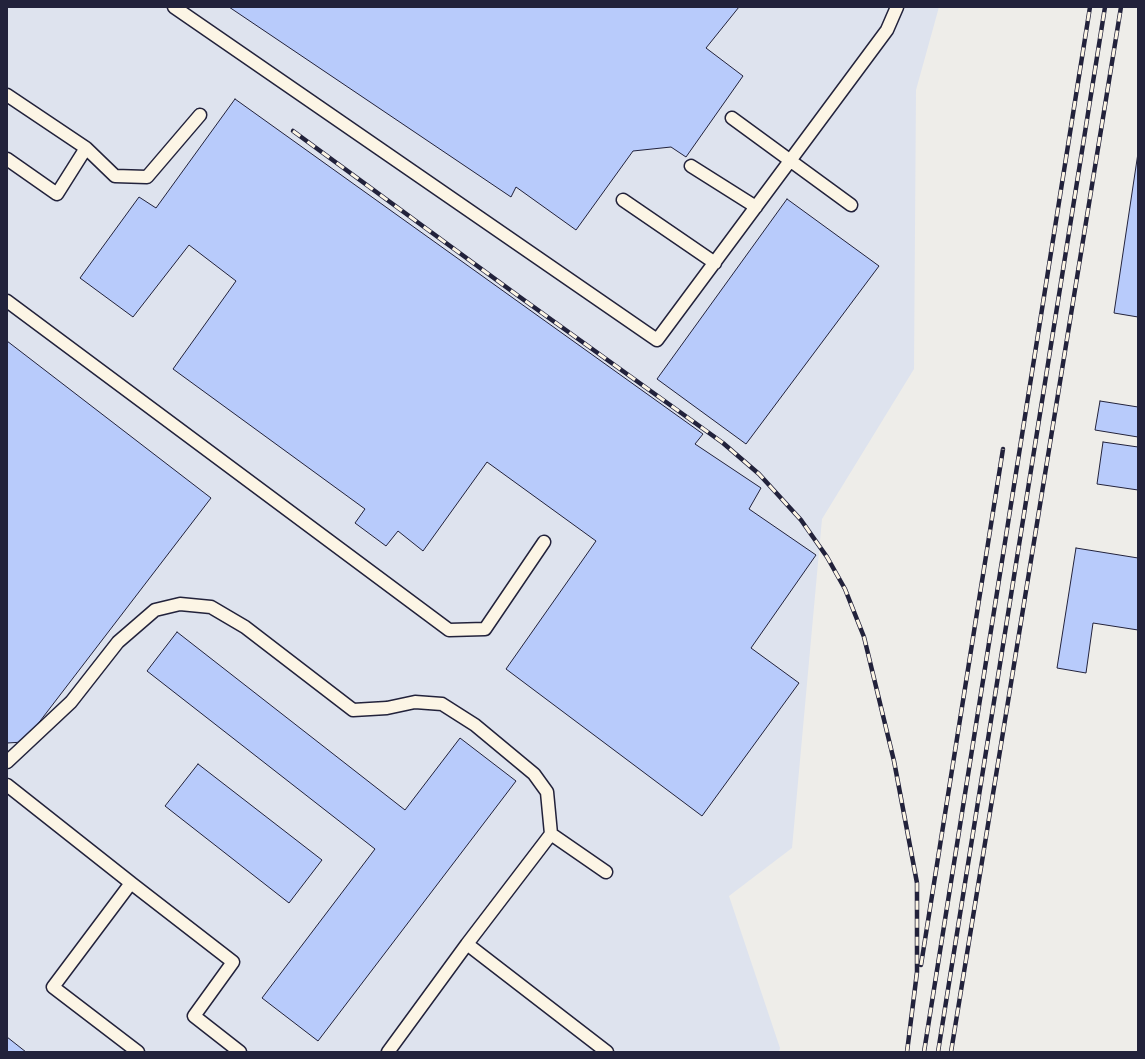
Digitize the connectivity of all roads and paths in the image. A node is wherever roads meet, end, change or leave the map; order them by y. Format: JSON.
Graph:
{"nodes":[{"id":1,"x":174,"y":7,"type":"edge"},
{"id":2,"x":897,"y":7,"type":"edge"},
{"id":3,"x":7,"y":95,"type":"edge"},
{"id":4,"x":200,"y":115,"type":"dead end"},
{"id":5,"x":732,"y":118,"type":"dead end"},
{"id":6,"x":86,"y":148,"type":"junction"},
{"id":7,"x":7,"y":159,"type":"edge"},
{"id":8,"x":790,"y":161,"type":"junction"},
{"id":9,"x":691,"y":166,"type":"dead end"},
{"id":10,"x":623,"y":200,"type":"dead end"},
{"id":11,"x":851,"y":205,"type":"dead end"},
{"id":12,"x":756,"y":207,"type":"junction"},
{"id":13,"x":715,"y":263,"type":"junction"},
{"id":14,"x":7,"y":301,"type":"edge"},
{"id":15,"x":544,"y":542,"type":"dead end"},
{"id":16,"x":7,"y":762,"type":"edge"},
{"id":17,"x":7,"y":785,"type":"edge"},
{"id":18,"x":551,"y":834,"type":"junction"},
{"id":19,"x":606,"y":872,"type":"dead end"},
{"id":20,"x":131,"y":883,"type":"junction"},
{"id":21,"x":467,"y":944,"type":"junction"},
{"id":22,"x":138,"y":1052,"type":"edge"},
{"id":23,"x":240,"y":1052,"type":"edge"},
{"id":24,"x":388,"y":1052,"type":"edge"},
{"id":25,"x":607,"y":1052,"type":"edge"}],
"edges":[{"from":1,"to":13,"type":"lane"},
{"from":2,"to":8,"type":"lane"},
{"from":3,"to":6,"type":"lane"},
{"from":4,"to":6,"type":"lane"},
{"from":5,"to":8,"type":"lane"},
{"from":6,"to":7,"type":"lane"},
{"from":8,"to":11,"type":"lane"},
{"from":8,"to":12,"type":"lane"},
{"from":9,"to":12,"type":"lane"},
{"from":10,"to":13,"type":"lane"},
{"from":12,"to":13,"type":"lane"},
{"from":14,"to":15,"type":"lane"},
{"from":16,"to":18,"type":"lane"},
{"from":17,"to":20,"type":"lane"},
{"from":18,"to":19,"type":"lane"},
{"from":18,"to":21,"type":"lane"},
{"from":20,"to":22,"type":"lane"},
{"from":20,"to":23,"type":"lane"},
{"from":21,"to":24,"type":"lane"},
{"from":21,"to":25,"type":"lane"}]}
